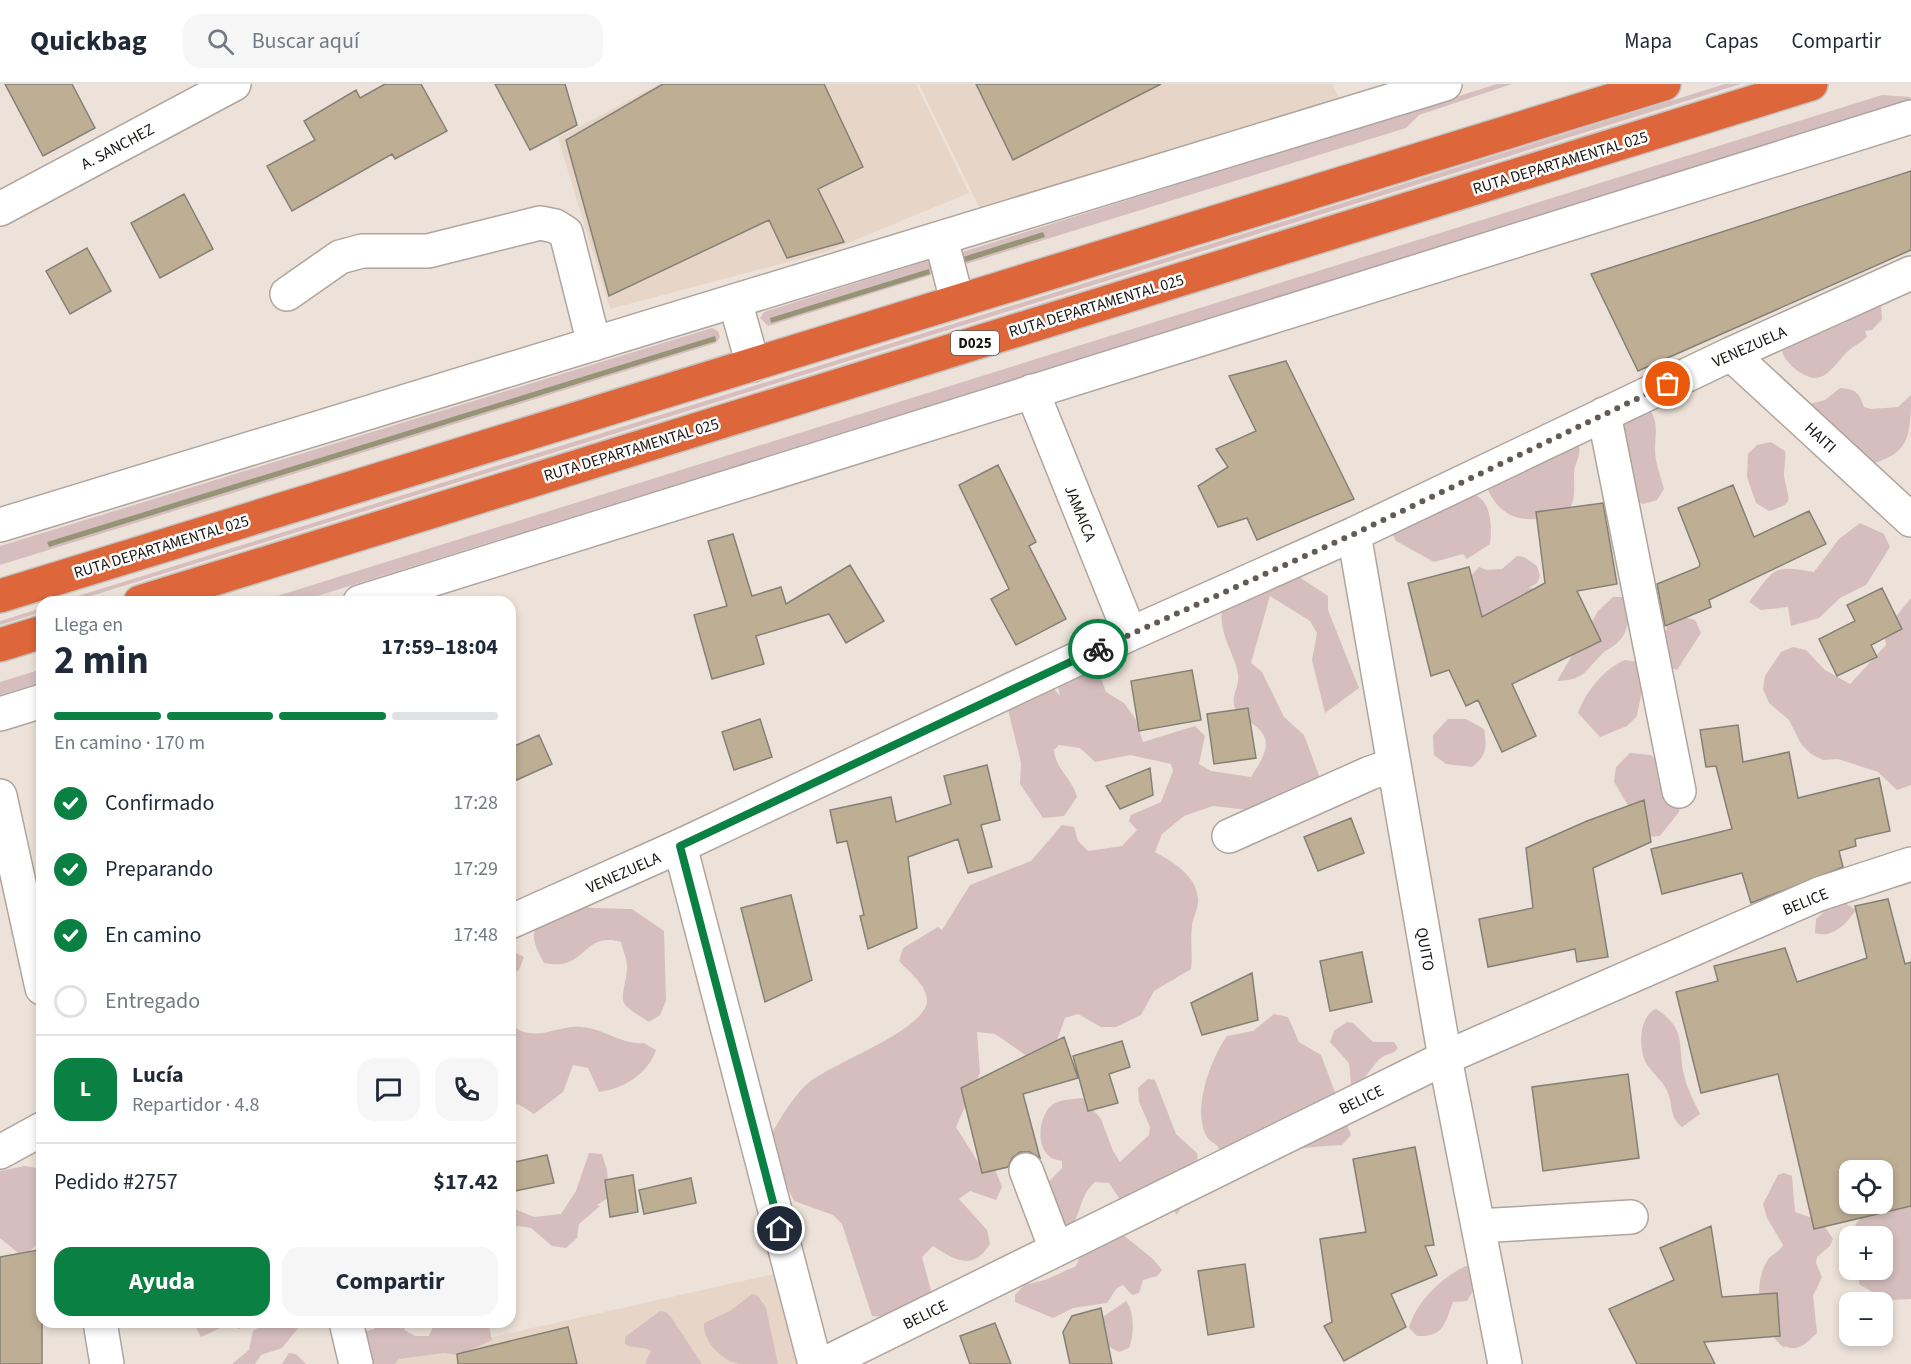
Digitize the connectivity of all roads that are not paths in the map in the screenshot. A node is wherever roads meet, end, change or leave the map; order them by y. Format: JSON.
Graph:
{"nodes":[{"id":1,"x":234,"y":84,"type":"edge"},
{"id":2,"x":1445,"y":84,"type":"edge"},
{"id":3,"x":1664,"y":84,"type":"edge"},
{"id":4,"x":1810,"y":84,"type":"edge"},
{"id":5,"x":1911,"y":117,"type":"edge"},
{"id":6,"x":0,"y":209,"type":"edge"},
{"id":7,"x":940,"y":238,"type":"junction"},
{"id":8,"x":1911,"y":273,"type":"edge"},
{"id":9,"x":287,"y":294,"type":"dead end"},
{"id":10,"x":735,"y":301,"type":"junction"},
{"id":11,"x":957,"y":302,"type":"junction"},
{"id":12,"x":594,"y":344,"type":"junction"},
{"id":13,"x":1731,"y":354,"type":"junction"},
{"id":14,"x":753,"y":364,"type":"junction"},
{"id":15,"x":1032,"y":391,"type":"junction"},
{"id":16,"x":1604,"y":414,"type":"junction"},
{"id":17,"x":1911,"y":520,"type":"edge"},
{"id":18,"x":0,"y":525,"type":"edge"},
{"id":19,"x":1354,"y":534,"type":"junction"},
{"id":20,"x":0,"y":596,"type":"edge"},
{"id":21,"x":159,"y":596,"type":"edge"},
{"id":22,"x":379,"y":596,"type":"edge"},
{"id":23,"x":36,"y":634,"type":"edge"},
{"id":24,"x":1130,"y":634,"type":"junction"},
{"id":25,"x":0,"y":645,"type":"edge"},
{"id":26,"x":36,"y":703,"type":"edge"},
{"id":27,"x":0,"y":714,"type":"edge"},
{"id":28,"x":1394,"y":765,"type":"junction"},
{"id":29,"x":1679,"y":792,"type":"dead end"},
{"id":30,"x":0,"y":796,"type":"edge"},
{"id":31,"x":1229,"y":836,"type":"dead end"},
{"id":32,"x":680,"y":846,"type":"junction"},
{"id":33,"x":1911,"y":864,"type":"edge"},
{"id":34,"x":516,"y":919,"type":"edge"},
{"id":35,"x":36,"y":961,"type":"edge"},
{"id":36,"x":1445,"y":1058,"type":"junction"},
{"id":37,"x":36,"y":1132,"type":"edge"},
{"id":38,"x":0,"y":1152,"type":"edge"},
{"id":39,"x":1026,"y":1170,"type":"dead end"},
{"id":40,"x":1631,"y":1217,"type":"dead end"},
{"id":41,"x":1478,"y":1226,"type":"junction"},
{"id":42,"x":1056,"y":1249,"type":"junction"},
{"id":43,"x":101,"y":1328,"type":"edge"},
{"id":44,"x":347,"y":1328,"type":"edge"},
{"id":45,"x":107,"y":1364,"type":"edge"},
{"id":46,"x":356,"y":1364,"type":"edge"},
{"id":47,"x":815,"y":1364,"type":"edge"},
{"id":48,"x":824,"y":1364,"type":"edge"},
{"id":49,"x":1505,"y":1364,"type":"edge"}],
"edges":[{"from":1,"to":6,"type":"street","name":"A. SANCHEZ"},
{"from":2,"to":7,"type":"street"},
{"from":3,"to":11,"type":"highway","name":"RUTA DEPARTAMENTAL 025"},
{"from":4,"to":21,"type":"highway","name":"RUTA DEPARTAMENTAL 025","number":"D025"},
{"from":5,"to":15,"type":"street"},
{"from":7,"to":10,"type":"street"},
{"from":7,"to":11,"type":"street"},
{"from":8,"to":13,"type":"street","name":"VENEZUELA"},
{"from":9,"to":12,"type":"street"},
{"from":10,"to":12,"type":"street"},
{"from":10,"to":14,"type":"street"},
{"from":11,"to":14,"type":"highway","name":"RUTA DEPARTAMENTAL 025"},
{"from":12,"to":18,"type":"street"},
{"from":13,"to":16,"type":"street","name":"VENEZUELA"},
{"from":13,"to":17,"type":"street","name":"HAITI"},
{"from":14,"to":20,"type":"highway","name":"RUTA DEPARTAMENTAL 025"},
{"from":15,"to":22,"type":"street"},
{"from":15,"to":24,"type":"street","name":"JAMAICA"},
{"from":16,"to":19,"type":"street","name":"VENEZUELA"},
{"from":16,"to":29,"type":"street"},
{"from":19,"to":24,"type":"street","name":"VENEZUELA"},
{"from":19,"to":28,"type":"street","name":"QUITO"},
{"from":23,"to":25,"type":"highway"},
{"from":24,"to":32,"type":"street","name":"VENEZUELA"},
{"from":26,"to":27,"type":"street"},
{"from":28,"to":31,"type":"street"},
{"from":28,"to":36,"type":"street","name":"QUITO"},
{"from":30,"to":35,"type":"street"},
{"from":32,"to":34,"type":"street","name":"VENEZUELA"},
{"from":32,"to":47,"type":"street"},
{"from":33,"to":36,"type":"street","name":"BELICE"},
{"from":36,"to":41,"type":"street","name":"QUITO"},
{"from":36,"to":42,"type":"street","name":"BELICE"},
{"from":37,"to":38,"type":"street"},
{"from":39,"to":42,"type":"street"},
{"from":40,"to":41,"type":"street"},
{"from":41,"to":49,"type":"street","name":"QUITO"},
{"from":42,"to":48,"type":"street","name":"BELICE"},
{"from":43,"to":45,"type":"street"},
{"from":44,"to":46,"type":"street"}]}
